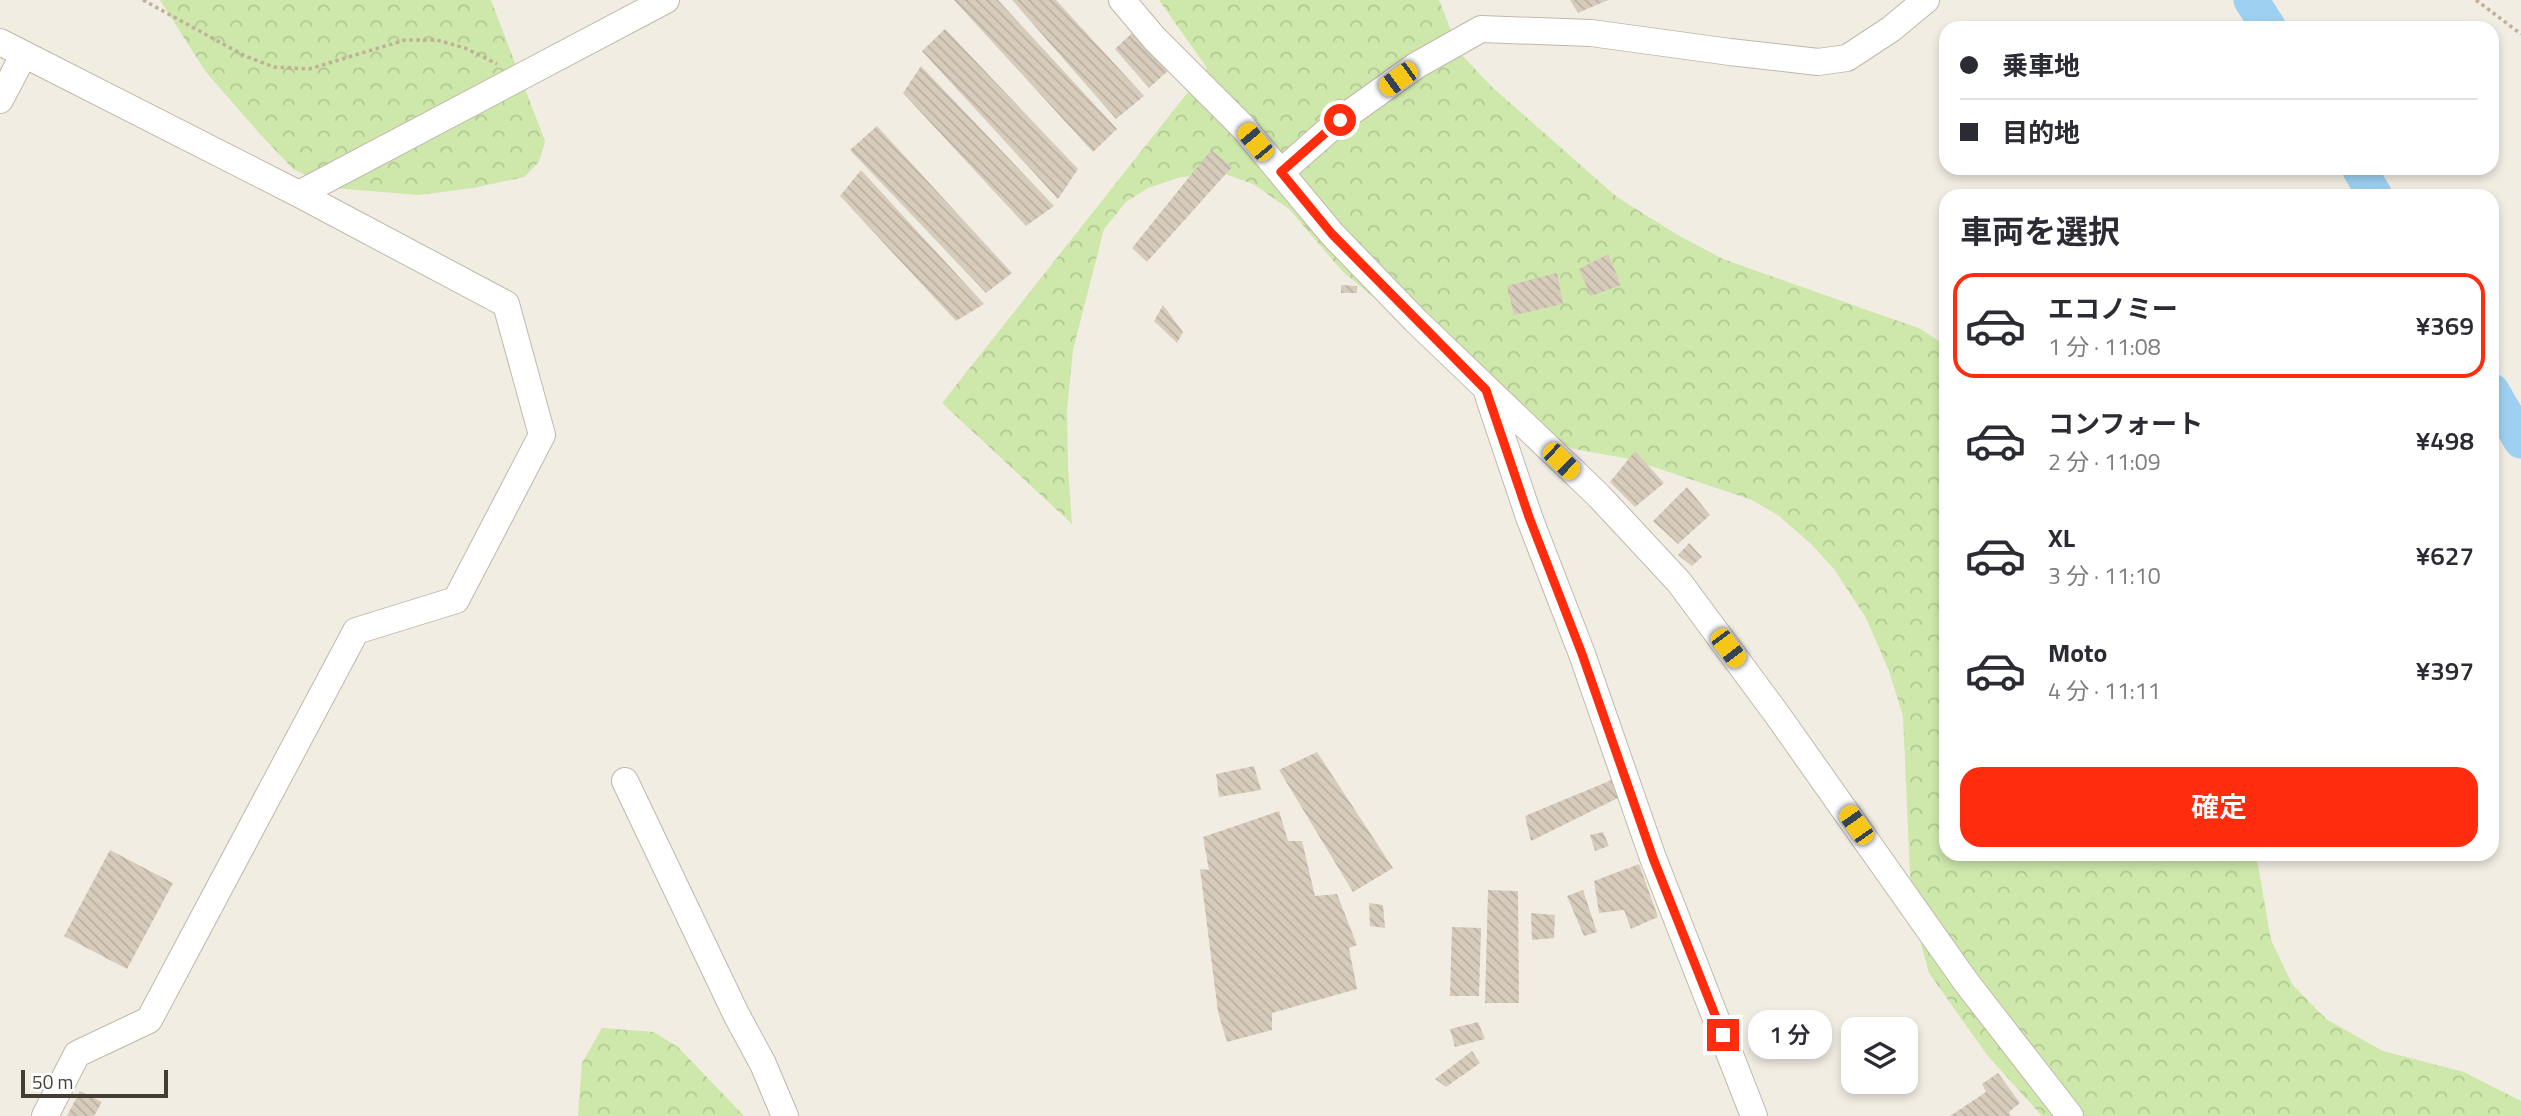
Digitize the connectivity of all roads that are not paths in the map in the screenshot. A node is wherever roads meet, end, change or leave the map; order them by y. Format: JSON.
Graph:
{"nodes":[{"id":1,"x":666,"y":0,"type":"edge"},
{"id":2,"x":1122,"y":0,"type":"edge"},
{"id":3,"x":1926,"y":0,"type":"edge"},
{"id":4,"x":0,"y":42,"type":"edge"},
{"id":5,"x":24,"y":54,"type":"junction"},
{"id":6,"x":0,"y":100,"type":"edge"},
{"id":7,"x":1281,"y":172,"type":"junction"},
{"id":8,"x":299,"y":194,"type":"junction"},
{"id":9,"x":1486,"y":390,"type":"junction"},
{"id":10,"x":625,"y":781,"type":"dead end"},
{"id":11,"x":45,"y":1116,"type":"edge"},
{"id":12,"x":785,"y":1116,"type":"edge"},
{"id":13,"x":1754,"y":1116,"type":"edge"},
{"id":14,"x":2070,"y":1116,"type":"edge"}],
"edges":[{"from":1,"to":8,"type":"street"},
{"from":2,"to":7,"type":"street"},
{"from":3,"to":7,"type":"street"},
{"from":4,"to":5,"type":"street"},
{"from":5,"to":6,"type":"street"},
{"from":5,"to":8,"type":"street"},
{"from":7,"to":9,"type":"street"},
{"from":8,"to":11,"type":"street"},
{"from":9,"to":13,"type":"street"},
{"from":9,"to":14,"type":"street"},
{"from":10,"to":12,"type":"street"}]}
